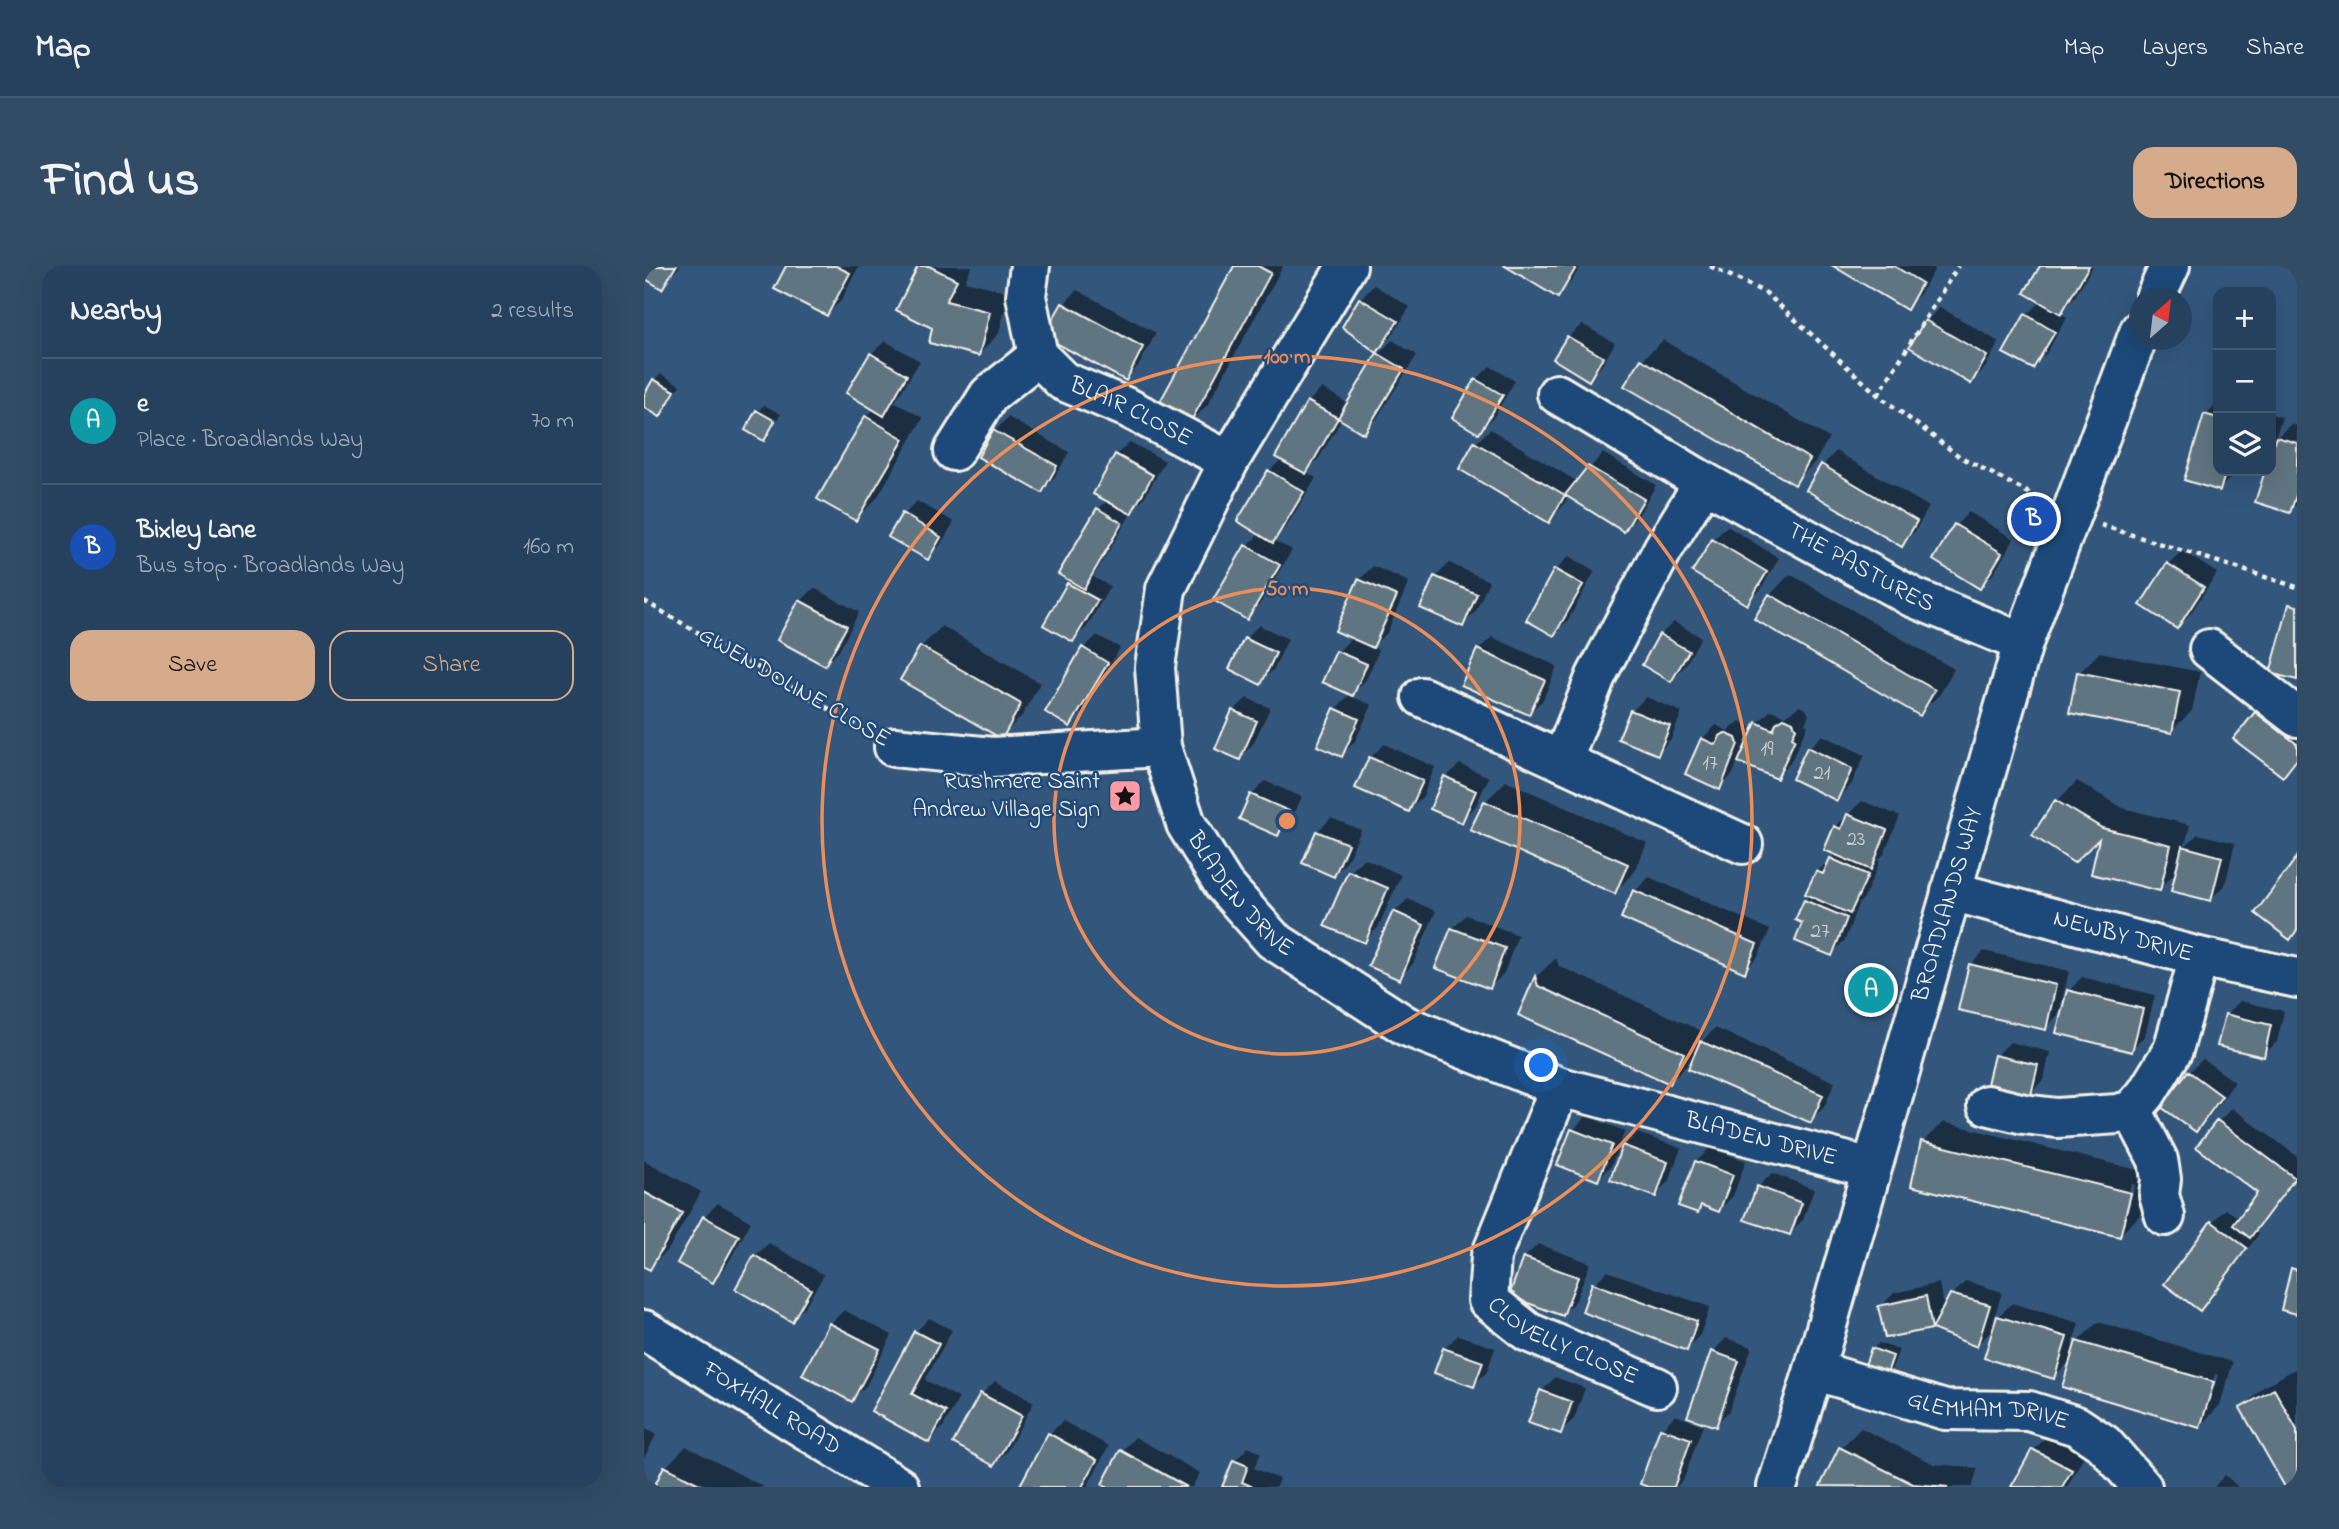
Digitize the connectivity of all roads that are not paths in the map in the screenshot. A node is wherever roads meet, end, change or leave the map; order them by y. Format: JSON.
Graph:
{"nodes":[{"id":1,"x":1030,"y":266,"type":"edge"},
{"id":2,"x":1347,"y":266,"type":"edge"},
{"id":3,"x":2170,"y":266,"type":"edge"},
{"id":4,"x":2160,"y":287,"type":"edge"},
{"id":5,"x":2132,"y":350,"type":"edge"},
{"id":6,"x":1038,"y":356,"type":"junction"},
{"id":7,"x":1557,"y":394,"type":"dead end"},
{"id":8,"x":954,"y":451,"type":"dead end"},
{"id":9,"x":1229,"y":461,"type":"junction"},
{"id":10,"x":1704,"y":482,"type":"junction"},
{"id":11,"x":2022,"y":643,"type":"junction"},
{"id":12,"x":2209,"y":649,"type":"dead end"},
{"id":13,"x":1422,"y":697,"type":"dead end"},
{"id":14,"x":2297,"y":718,"type":"edge"},
{"id":15,"x":894,"y":747,"type":"road end"},
{"id":16,"x":1161,"y":747,"type":"junction"},
{"id":17,"x":1562,"y":761,"type":"junction"},
{"id":18,"x":1743,"y":844,"type":"dead end"},
{"id":19,"x":1951,"y":891,"type":"junction"},
{"id":20,"x":2199,"y":957,"type":"junction"},
{"id":21,"x":2297,"y":978,"type":"edge"},
{"id":22,"x":1560,"y":1087,"type":"junction"},
{"id":23,"x":1987,"y":1105,"type":"dead end"},
{"id":24,"x":2132,"y":1110,"type":"junction"},
{"id":25,"x":1871,"y":1168,"type":"junction"},
{"id":26,"x":2165,"y":1216,"type":"dead end"},
{"id":27,"x":644,"y":1330,"type":"edge"},
{"id":28,"x":1814,"y":1370,"type":"junction"},
{"id":29,"x":1657,"y":1387,"type":"dead end"},
{"id":30,"x":899,"y":1487,"type":"edge"},
{"id":31,"x":1777,"y":1487,"type":"edge"},
{"id":32,"x":2142,"y":1487,"type":"edge"}],
"edges":[{"from":1,"to":6,"type":"street"},
{"from":2,"to":9,"type":"street","name":"BLADEN DRIVE"},
{"from":3,"to":4,"type":"street"},
{"from":5,"to":11,"type":"street","name":"BROADLANDS WAY"},
{"from":6,"to":8,"type":"street"},
{"from":6,"to":9,"type":"street","name":"BLAIR CLOSE"},
{"from":7,"to":10,"type":"street","name":"THE PASTURES"},
{"from":9,"to":16,"type":"street","name":"BLADEN DRIVE"},
{"from":10,"to":11,"type":"street","name":"THE PASTURES"},
{"from":10,"to":17,"type":"street"},
{"from":11,"to":19,"type":"street","name":"BROADLANDS WAY"},
{"from":12,"to":14,"type":"street"},
{"from":13,"to":17,"type":"street"},
{"from":15,"to":16,"type":"street","name":"GWENDOLINE CLOSE"},
{"from":16,"to":22,"type":"street","name":"BLADEN DRIVE"},
{"from":17,"to":18,"type":"street"},
{"from":19,"to":20,"type":"street","name":"NEWBY DRIVE"},
{"from":19,"to":25,"type":"street","name":"BROADLANDS WAY"},
{"from":20,"to":21,"type":"street","name":"NEWBY DRIVE"},
{"from":20,"to":24,"type":"street"},
{"from":22,"to":25,"type":"street","name":"BLADEN DRIVE"},
{"from":22,"to":29,"type":"street","name":"CLOVELLY CLOSE"},
{"from":23,"to":24,"type":"street"},
{"from":24,"to":26,"type":"street"},
{"from":25,"to":28,"type":"street","name":"BROADLANDS WAY"},
{"from":27,"to":30,"type":"street","name":"FOXHALL ROAD"},
{"from":28,"to":31,"type":"street","name":"BROADLANDS WAY"},
{"from":28,"to":32,"type":"street","name":"GLEMHAM DRIVE"}]}
